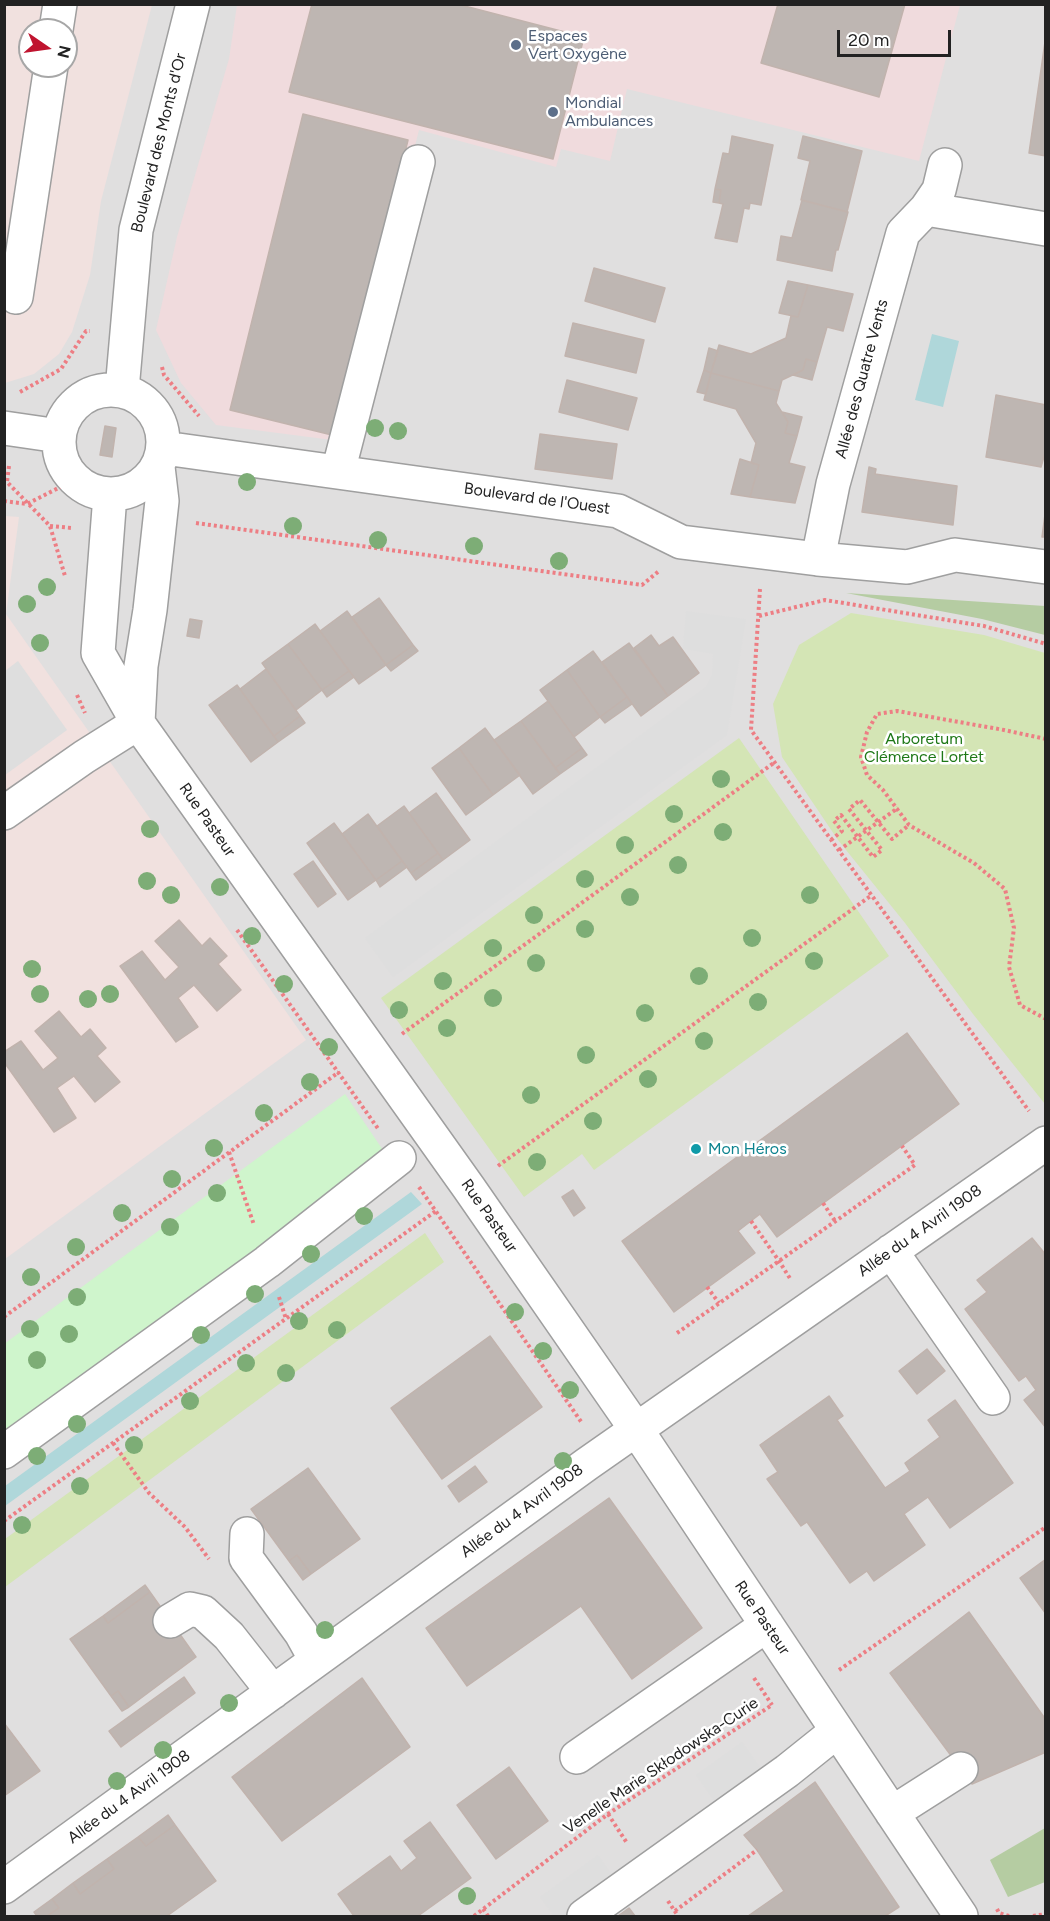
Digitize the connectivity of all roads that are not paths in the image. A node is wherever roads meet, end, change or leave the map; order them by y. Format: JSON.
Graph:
{"nodes":[{"id":1,"x":193,"y":4,"type":"edge"},
{"id":2,"x":49,"y":78,"type":"edge"},
{"id":3,"x":418,"y":162,"type":"dead end"},
{"id":4,"x":945,"y":165,"type":"dead end"},
{"id":5,"x":926,"y":209,"type":"junction"},
{"id":6,"x":1046,"y":229,"type":"edge"},
{"id":7,"x":16,"y":297,"type":"dead end"},
{"id":8,"x":122,"y":390,"type":"junction"},
{"id":9,"x":4,"y":428,"type":"edge"},
{"id":10,"x":59,"y":436,"type":"junction"},
{"id":11,"x":161,"y":457,"type":"junction"},
{"id":12,"x":338,"y":472,"type":"junction"},
{"id":13,"x":110,"y":495,"type":"junction"},
{"id":14,"x":818,"y":559,"type":"junction"},
{"id":15,"x":1046,"y":567,"type":"edge"},
{"id":16,"x":138,"y":723,"type":"junction"},
{"id":17,"x":4,"y":813,"type":"edge"},
{"id":18,"x":1039,"y":1128,"type":"edge"},
{"id":19,"x":399,"y":1158,"type":"dead end"},
{"id":20,"x":891,"y":1251,"type":"junction"},
{"id":21,"x":993,"y":1398,"type":"dead end"},
{"id":22,"x":636,"y":1429,"type":"junction"},
{"id":23,"x":4,"y":1452,"type":"edge"},
{"id":24,"x":247,"y":1534,"type":"dead end"},
{"id":25,"x":170,"y":1621,"type":"dead end"},
{"id":26,"x":767,"y":1625,"type":"junction"},
{"id":27,"x":316,"y":1660,"type":"junction"},
{"id":28,"x":273,"y":1692,"type":"junction"},
{"id":29,"x":837,"y":1731,"type":"junction"},
{"id":30,"x":577,"y":1757,"type":"dead end"},
{"id":31,"x":961,"y":1769,"type":"dead end"},
{"id":32,"x":892,"y":1813,"type":"junction"},
{"id":33,"x":4,"y":1887,"type":"edge"},
{"id":34,"x":584,"y":1917,"type":"edge"},
{"id":35,"x":961,"y":1917,"type":"edge"}],
"edges":[{"from":1,"to":8,"type":"street","name":"Boulevard des Monts d'Or"},
{"from":2,"to":7,"type":"street"},
{"from":3,"to":12,"type":"street"},
{"from":4,"to":5,"type":"street","name":"Allée des Quatre Vents"},
{"from":5,"to":6,"type":"street"},
{"from":5,"to":14,"type":"street","name":"Allée des Quatre Vents"},
{"from":8,"to":10,"type":"street"},
{"from":8,"to":11,"type":"street"},
{"from":9,"to":10,"type":"street"},
{"from":10,"to":13,"type":"street"},
{"from":11,"to":12,"type":"street","name":"Boulevard de l'Ouest"},
{"from":11,"to":13,"type":"street"},
{"from":11,"to":16,"type":"street"},
{"from":12,"to":14,"type":"street","name":"Boulevard de l'Ouest"},
{"from":13,"to":16,"type":"street","name":"Rue Pasteur"},
{"from":14,"to":15,"type":"street","name":"Boulevard de l'Ouest"},
{"from":16,"to":17,"type":"street"},
{"from":16,"to":22,"type":"street","name":"Rue Pasteur"},
{"from":18,"to":20,"type":"street","name":"Allée du 4 Avril 1908"},
{"from":19,"to":23,"type":"street"},
{"from":20,"to":21,"type":"street"},
{"from":20,"to":22,"type":"street","name":"Allée du 4 Avril 1908"},
{"from":22,"to":26,"type":"street","name":"Rue Pasteur"},
{"from":22,"to":27,"type":"street","name":"Allée du 4 Avril 1908"},
{"from":24,"to":27,"type":"street"},
{"from":25,"to":28,"type":"street"},
{"from":26,"to":29,"type":"street","name":"Rue Pasteur"},
{"from":26,"to":30,"type":"street"},
{"from":27,"to":28,"type":"street","name":"Allée du 4 Avril 1908"},
{"from":28,"to":33,"type":"street","name":"Allée du 4 Avril 1908"},
{"from":29,"to":32,"type":"street","name":"Rue Pasteur"},
{"from":29,"to":34,"type":"street"},
{"from":31,"to":32,"type":"street"},
{"from":32,"to":35,"type":"street","name":"Rue Pasteur"}]}
